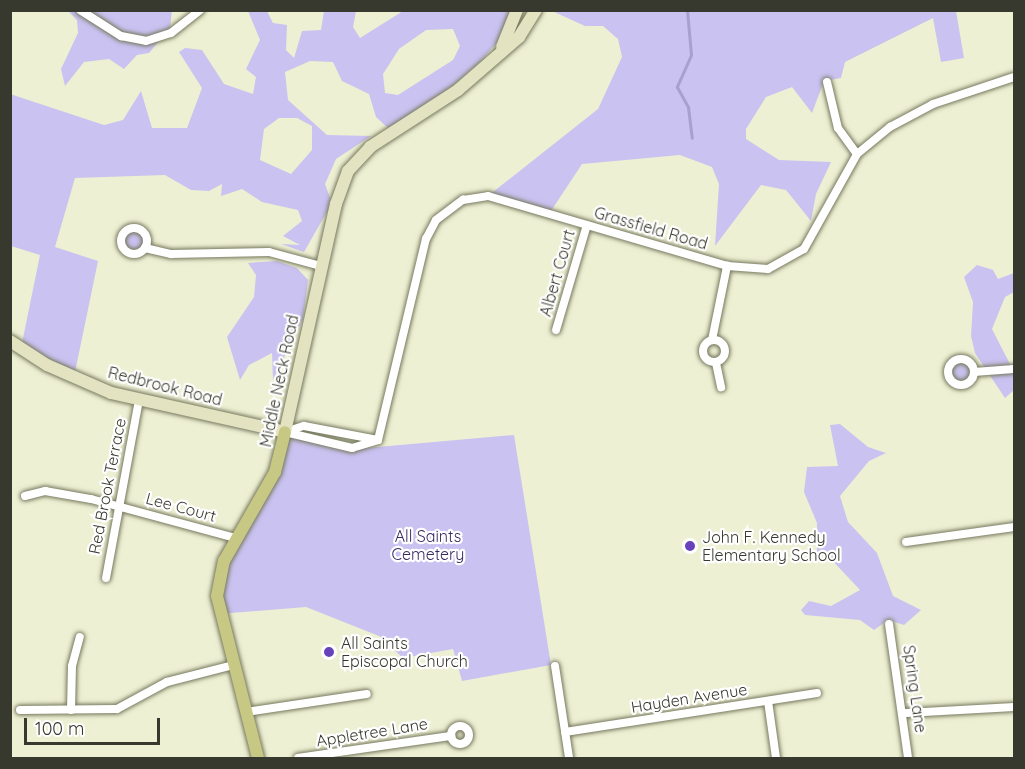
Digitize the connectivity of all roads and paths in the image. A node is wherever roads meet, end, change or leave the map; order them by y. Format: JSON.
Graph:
{"nodes":[{"id":1,"x":80,"y":10,"type":"edge"},
{"id":2,"x":200,"y":10,"type":"edge"},
{"id":3,"x":517,"y":10,"type":"edge"},
{"id":4,"x":536,"y":10,"type":"edge"},
{"id":5,"x":488,"y":65,"type":"junction"},
{"id":6,"x":1014,"y":77,"type":"edge"},
{"id":7,"x":827,"y":82,"type":"dead end"},
{"id":8,"x":857,"y":154,"type":"junction"},
{"id":9,"x":587,"y":225,"type":"junction"},
{"id":10,"x":145,"y":248,"type":"dead end"},
{"id":11,"x":321,"y":266,"type":"junction"},
{"id":12,"x":728,"y":266,"type":"junction"},
{"id":13,"x":556,"y":330,"type":"dead end"},
{"id":14,"x":712,"y":340,"type":"junction"},
{"id":15,"x":10,"y":341,"type":"edge"},
{"id":16,"x":716,"y":363,"type":"junction"},
{"id":17,"x":1014,"y":369,"type":"edge"},
{"id":18,"x":974,"y":372,"type":"dead end"},
{"id":19,"x":721,"y":387,"type":"dead end"},
{"id":20,"x":139,"y":400,"type":"junction"},
{"id":21,"x":285,"y":432,"type":"junction"},
{"id":22,"x":378,"y":440,"type":"junction"},
{"id":23,"x":25,"y":496,"type":"dead end"},
{"id":24,"x":119,"y":506,"type":"junction"},
{"id":25,"x":1014,"y":527,"type":"edge"},
{"id":26,"x":236,"y":538,"type":"junction"},
{"id":27,"x":906,"y":542,"type":"dead end"},
{"id":28,"x":106,"y":578,"type":"dead end"},
{"id":29,"x":889,"y":624,"type":"dead end"},
{"id":30,"x":80,"y":637,"type":"dead end"},
{"id":31,"x":230,"y":666,"type":"junction"},
{"id":32,"x":555,"y":666,"type":"dead end"},
{"id":33,"x":817,"y":693,"type":"dead end"},
{"id":34,"x":367,"y":694,"type":"dead end"},
{"id":35,"x":768,"y":701,"type":"junction"},
{"id":36,"x":1014,"y":707,"type":"edge"},
{"id":37,"x":20,"y":710,"type":"dead end"},
{"id":38,"x":71,"y":710,"type":"junction"},
{"id":39,"x":246,"y":712,"type":"junction"},
{"id":40,"x":906,"y":713,"type":"junction"},
{"id":41,"x":565,"y":732,"type":"junction"},
{"id":42,"x":451,"y":736,"type":"dead end"},
{"id":43,"x":258,"y":759,"type":"edge"},
{"id":44,"x":298,"y":759,"type":"edge"},
{"id":45,"x":569,"y":759,"type":"edge"},
{"id":46,"x":776,"y":759,"type":"edge"},
{"id":47,"x":908,"y":759,"type":"edge"}],
"edges":[{"from":1,"to":2,"type":"street"},
{"from":3,"to":5,"type":"main road","name":"Middle Neck Road"},
{"from":4,"to":5,"type":"main road","name":"Middle Neck Road"},
{"from":5,"to":11,"type":"main road","name":"Middle Neck Road"},
{"from":6,"to":8,"type":"street","name":"Grassfield Road"},
{"from":7,"to":8,"type":"street"},
{"from":8,"to":12,"type":"street","name":"Grassfield Road"},
{"from":9,"to":12,"type":"street","name":"Grassfield Road"},
{"from":9,"to":13,"type":"street","name":"Albert Court"},
{"from":9,"to":22,"type":"street","name":"Grassfield Road"},
{"from":10,"to":11,"type":"street"},
{"from":11,"to":21,"type":"main road","name":"Middle Neck Road"},
{"from":12,"to":14,"type":"street"},
{"from":14,"to":16,"type":"street"},
{"from":14,"to":16,"type":"street"},
{"from":15,"to":20,"type":"main road","name":"Redbrook Road"},
{"from":16,"to":19,"type":"street"},
{"from":17,"to":18,"type":"street"},
{"from":20,"to":21,"type":"main road","name":"Redbrook Road"},
{"from":20,"to":24,"type":"street","name":"Red Brook Terrace"},
{"from":21,"to":22,"type":"street"},
{"from":21,"to":22,"type":"street"},
{"from":21,"to":26,"type":"main road","name":"Middle Neck Road"},
{"from":23,"to":24,"type":"street","name":"Lee Court"},
{"from":24,"to":26,"type":"street","name":"Lee Court"},
{"from":24,"to":28,"type":"street","name":"Red Brook Terrace"},
{"from":25,"to":27,"type":"street"},
{"from":26,"to":31,"type":"main road","name":"Middle Neck Road"},
{"from":29,"to":40,"type":"street","name":"Spring Lane"},
{"from":30,"to":38,"type":"street"},
{"from":31,"to":38,"type":"street"},
{"from":31,"to":39,"type":"main road","name":"Middle Neck Road"},
{"from":32,"to":41,"type":"street"},
{"from":33,"to":35,"type":"street","name":"Hayden Avenue"},
{"from":34,"to":39,"type":"street"},
{"from":35,"to":41,"type":"street","name":"Hayden Avenue"},
{"from":35,"to":46,"type":"street"},
{"from":36,"to":40,"type":"street"},
{"from":37,"to":38,"type":"street"},
{"from":39,"to":43,"type":"main road","name":"Middle Neck Road"},
{"from":40,"to":47,"type":"street","name":"Spring Lane"},
{"from":41,"to":45,"type":"street"},
{"from":42,"to":44,"type":"street","name":"Appletree Lane"}]}
